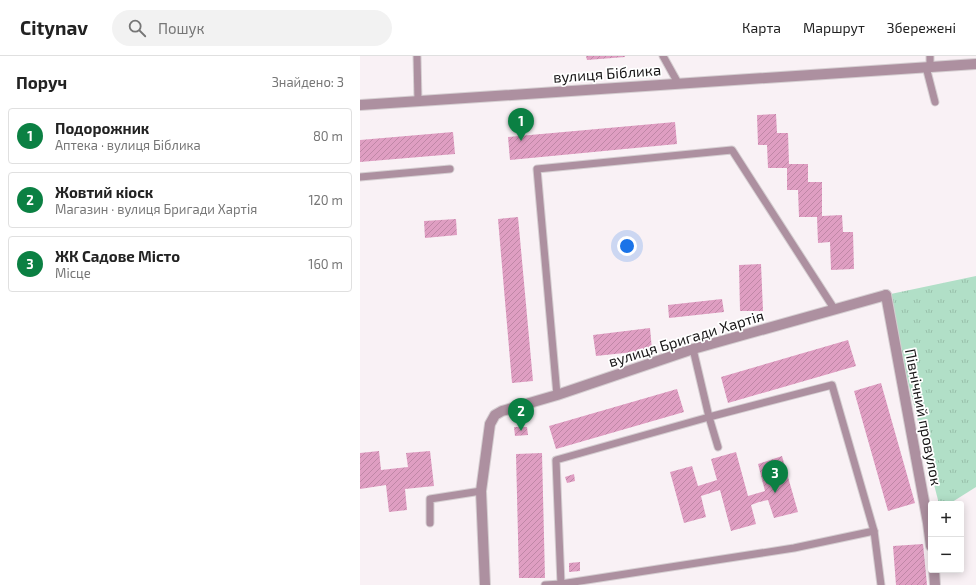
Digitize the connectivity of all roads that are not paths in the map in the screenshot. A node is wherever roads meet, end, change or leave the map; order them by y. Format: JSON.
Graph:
{"nodes":[{"id":1,"x":417,"y":56,"type":"edge"},
{"id":2,"x":663,"y":56,"type":"edge"},
{"id":3,"x":930,"y":56,"type":"edge"},
{"id":4,"x":976,"y":64,"type":"edge"},
{"id":5,"x":928,"y":67,"type":"junction"},
{"id":6,"x":678,"y":83,"type":"junction"},
{"id":7,"x":418,"y":100,"type":"junction"},
{"id":8,"x":934,"y":102,"type":"dead end"},
{"id":9,"x":360,"y":105,"type":"edge"},
{"id":10,"x":450,"y":169,"type":"dead end"},
{"id":11,"x":360,"y":177,"type":"edge"},
{"id":12,"x":886,"y":294,"type":"joint"},
{"id":13,"x":835,"y":310,"type":"junction"},
{"id":14,"x":693,"y":349,"type":"junction"},
{"id":15,"x":557,"y":395,"type":"junction"},
{"id":16,"x":710,"y":417,"type":"junction"},
{"id":17,"x":718,"y":447,"type":"dead end"},
{"id":18,"x":481,"y":491,"type":"junction"},
{"id":19,"x":430,"y":523,"type":"dead end"},
{"id":20,"x":874,"y":531,"type":"junction"},
{"id":21,"x":930,"y":537,"type":"edge"},
{"id":22,"x":934,"y":573,"type":"edge"},
{"id":23,"x":561,"y":584,"type":"junction"},
{"id":24,"x":485,"y":585,"type":"edge"},
{"id":25,"x":545,"y":585,"type":"edge"},
{"id":26,"x":881,"y":585,"type":"edge"},
{"id":27,"x":935,"y":585,"type":"edge"}],
"edges":[{"from":1,"to":7,"type":"lane"},
{"from":2,"to":6,"type":"lane"},
{"from":3,"to":5,"type":"lane"},
{"from":4,"to":5,"type":"street","name":"вулиця Біблика"},
{"from":5,"to":6,"type":"street","name":"вулиця Біблика"},
{"from":5,"to":8,"type":"lane"},
{"from":6,"to":7,"type":"street","name":"вулиця Біблика"},
{"from":7,"to":9,"type":"street","name":"вулиця Біблика"},
{"from":10,"to":11,"type":"lane"},
{"from":12,"to":13,"type":"street","name":"вулиця Бригади Хартія"},
{"from":12,"to":21,"type":"street","name":"Північний провулок"},
{"from":13,"to":14,"type":"street","name":"вулиця Бригади Хартія"},
{"from":13,"to":15,"type":"lane"},
{"from":14,"to":15,"type":"street","name":"вулиця Бригади Хартія"},
{"from":14,"to":16,"type":"lane"},
{"from":15,"to":18,"type":"street","name":"вулиця Бригади Хартія"},
{"from":16,"to":17,"type":"lane"},
{"from":16,"to":20,"type":"lane"},
{"from":16,"to":23,"type":"lane"},
{"from":18,"to":19,"type":"lane"},
{"from":18,"to":24,"type":"street"},
{"from":20,"to":23,"type":"lane"},
{"from":20,"to":26,"type":"lane"},
{"from":22,"to":27,"type":"street"},
{"from":23,"to":25,"type":"lane"}]}
